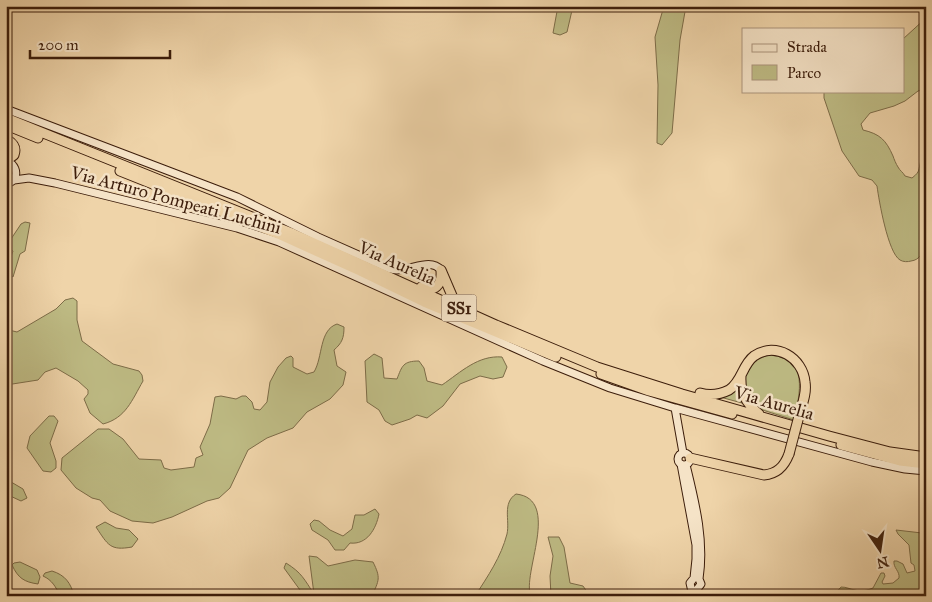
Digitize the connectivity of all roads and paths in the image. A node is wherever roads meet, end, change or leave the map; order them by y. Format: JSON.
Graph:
{"nodes":[{"id":1,"x":6,"y":109,"type":"edge"},
{"id":2,"x":6,"y":118,"type":"edge"},
{"id":3,"x":6,"y":125,"type":"edge"},
{"id":4,"x":6,"y":139,"type":"edge"},
{"id":5,"x":6,"y":161,"type":"edge"},
{"id":6,"x":16,"y":169,"type":"junction"},
{"id":7,"x":37,"y":179,"type":"junction"},
{"id":8,"x":14,"y":180,"type":"junction"},
{"id":9,"x":6,"y":185,"type":"edge"},
{"id":10,"x":441,"y":270,"type":"junction"},
{"id":11,"x":389,"y":277,"type":"junction"},
{"id":12,"x":496,"y":325,"type":"junction"},
{"id":13,"x":548,"y":346,"type":"junction"},
{"id":14,"x":741,"y":376,"type":"junction"},
{"id":15,"x":710,"y":396,"type":"junction"},
{"id":16,"x":675,"y":408,"type":"junction"},
{"id":17,"x":764,"y":417,"type":"junction"},
{"id":18,"x":926,"y":457,"type":"edge"},
{"id":19,"x":685,"y":460,"type":"junction"},
{"id":20,"x":926,"y":464,"type":"edge"},
{"id":21,"x":926,"y":471,"type":"edge"},
{"id":22,"x":696,"y":590,"type":"edge"},
{"id":23,"x":693,"y":596,"type":"edge"}],
"edges":[{"from":1,"to":10,"type":"street"},
{"from":2,"to":11,"type":"highway","name":"Via Aurelia","number":"SS1"},
{"from":3,"to":20,"type":"highway","name":"Via Aurelia","number":"SS1"},
{"from":4,"to":5,"type":"highway"},
{"from":5,"to":6,"type":"street","name":"Via Arturo Pompeati Luchini"},
{"from":6,"to":7,"type":"street","name":"Via Arturo Pompeati Luchini"},
{"from":6,"to":8,"type":"street"},
{"from":7,"to":8,"type":"street","name":"Via Arturo Pompeati Luchini"},
{"from":7,"to":16,"type":"street","name":"Via Arturo Pompeati Luchini"},
{"from":8,"to":9,"type":"street"},
{"from":10,"to":11,"type":"highway"},
{"from":10,"to":12,"type":"highway"},
{"from":11,"to":12,"type":"highway","name":"Via Aurelia","number":"SS1"},
{"from":12,"to":13,"type":"highway","name":"Via Aurelia","number":"SS1"},
{"from":13,"to":15,"type":"highway"},
{"from":13,"to":17,"type":"highway","name":"Via Aurelia","number":"SS1"},
{"from":14,"to":15,"type":"highway"},
{"from":14,"to":17,"type":"highway"},
{"from":14,"to":19,"type":"highway","bridge":true},
{"from":15,"to":17,"type":"highway"},
{"from":16,"to":19,"type":"street"},
{"from":16,"to":21,"type":"street","name":"Via Arturo Pompeati Luchini"},
{"from":17,"to":18,"type":"highway","name":"Via Aurelia","number":"SS1"},
{"from":19,"to":22,"type":"street"},
{"from":22,"to":23,"type":"street"}]}
